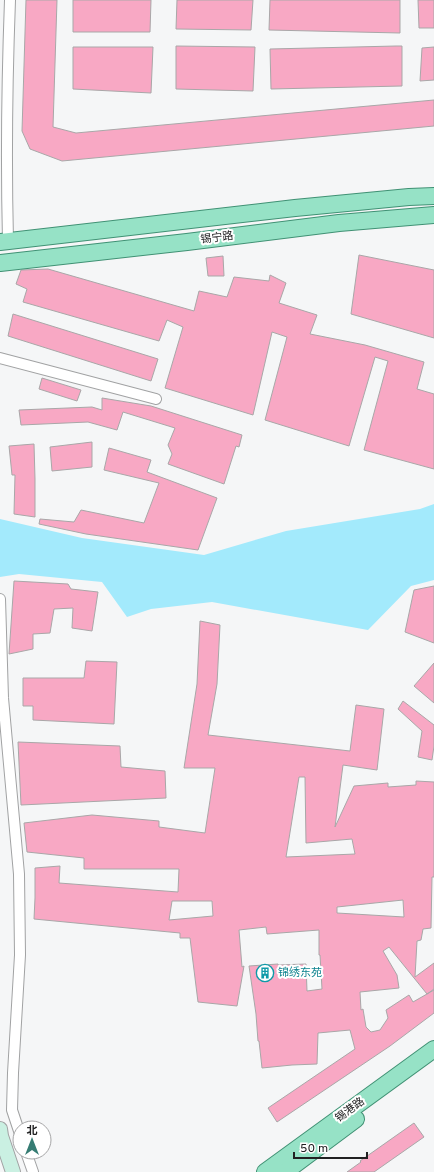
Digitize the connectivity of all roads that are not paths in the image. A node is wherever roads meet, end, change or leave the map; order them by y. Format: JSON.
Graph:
{"nodes":[{"id":1,"x":10,"y":0,"type":"edge"},
{"id":2,"x":434,"y":196,"type":"edge"},
{"id":3,"x":434,"y":215,"type":"edge"},
{"id":4,"x":4,"y":241,"type":"edge"},
{"id":5,"x":0,"y":263,"type":"edge"},
{"id":6,"x":0,"y":358,"type":"edge"},
{"id":7,"x":156,"y":399,"type":"dead end"},
{"id":8,"x":0,"y":599,"type":"edge"},
{"id":9,"x":1,"y":626,"type":"edge"},
{"id":10,"x":434,"y":1049,"type":"edge"},
{"id":11,"x":434,"y":1062,"type":"edge"},
{"id":12,"x":15,"y":1120,"type":"edge"},
{"id":13,"x":0,"y":1130,"type":"edge"},
{"id":14,"x":29,"y":1160,"type":"edge"},
{"id":15,"x":13,"y":1172,"type":"edge"},
{"id":16,"x":33,"y":1172,"type":"edge"},
{"id":17,"x":266,"y":1172,"type":"edge"},
{"id":18,"x":285,"y":1172,"type":"edge"}],
"edges":[{"from":1,"to":4,"type":"street"},
{"from":2,"to":4,"type":"main road","name":"锡宁路"},
{"from":3,"to":5,"type":"main road","name":"锡宁路"},
{"from":6,"to":7,"type":"street"},
{"from":8,"to":9,"type":"street"},
{"from":9,"to":12,"type":"street"},
{"from":10,"to":17,"type":"main road","name":"锡港路"},
{"from":11,"to":18,"type":"main road","name":"锡港路"},
{"from":13,"to":15,"type":"street"},
{"from":14,"to":16,"type":"street"}]}
